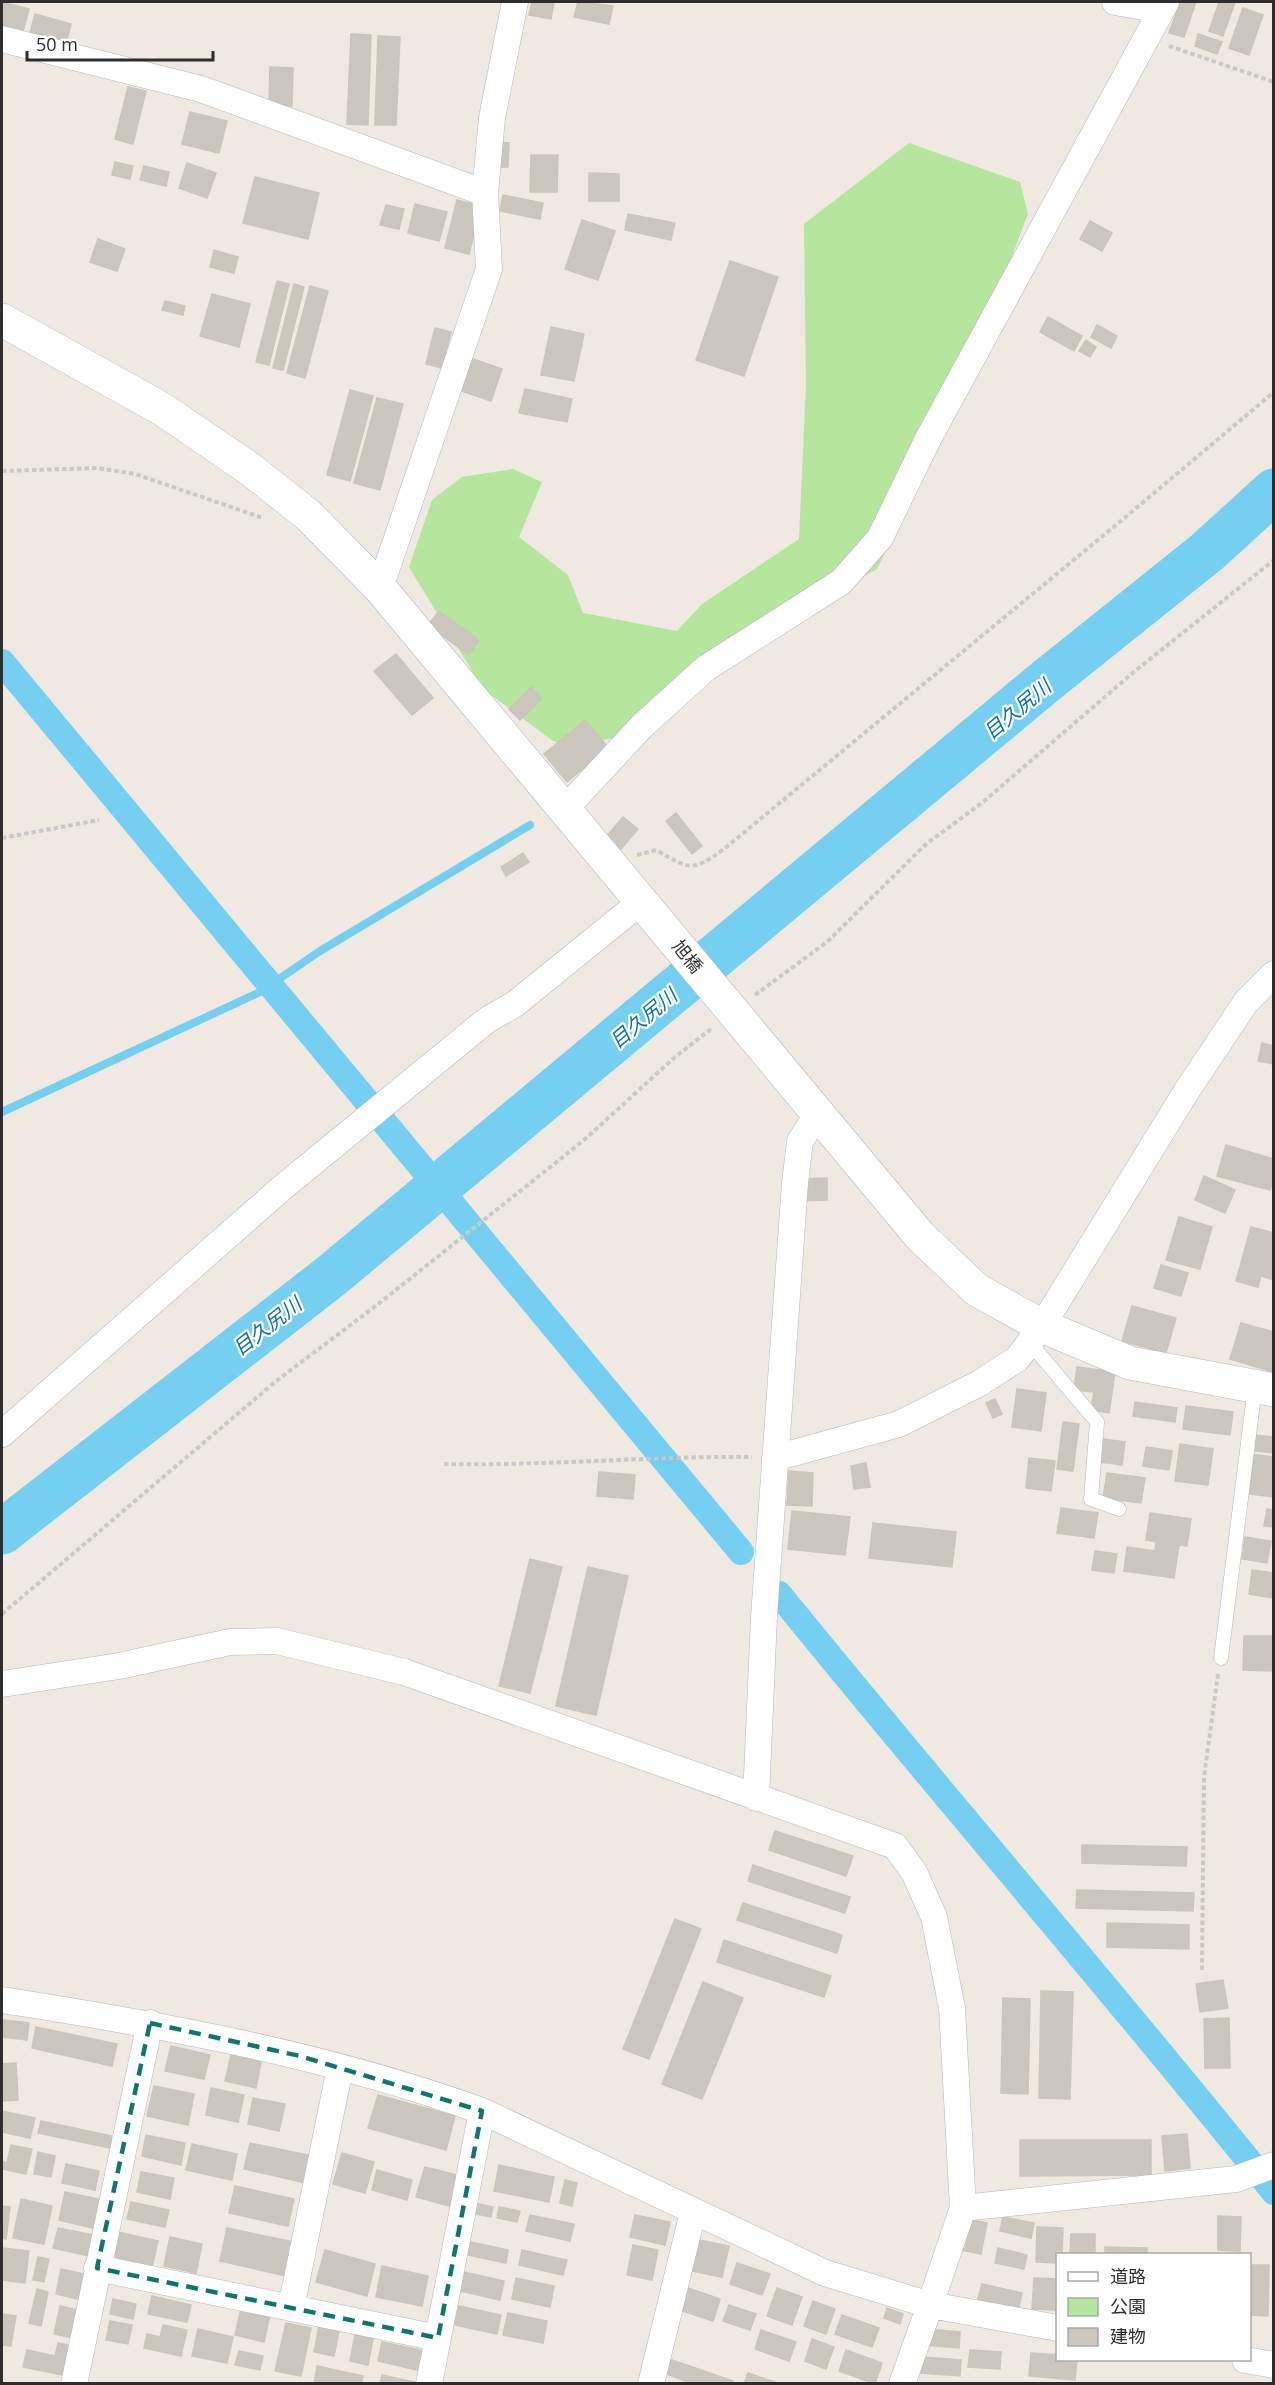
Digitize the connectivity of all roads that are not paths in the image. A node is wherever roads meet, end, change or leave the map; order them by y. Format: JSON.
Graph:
{"nodes":[{"id":1,"x":516,"y":2,"type":"edge"},
{"id":2,"x":1115,"y":2,"type":"edge"},
{"id":3,"x":1164,"y":6,"type":"edge"},
{"id":4,"x":2,"y":39,"type":"edge"},
{"id":5,"x":485,"y":193,"type":"junction"},
{"id":6,"x":2,"y":320,"type":"edge"},
{"id":7,"x":380,"y":588,"type":"junction"},
{"id":8,"x":565,"y":809,"type":"junction"},
{"id":9,"x":645,"y":904,"type":"junction"},
{"id":10,"x":1274,"y":974,"type":"edge"},
{"id":11,"x":818,"y":1114,"type":"junction"},
{"id":12,"x":1036,"y":1335,"type":"junction"},
{"id":13,"x":1264,"y":1388,"type":"edge"},
{"id":14,"x":2,"y":1434,"type":"edge"},
{"id":15,"x":775,"y":1458,"type":"junction"},
{"id":16,"x":1119,"y":1509,"type":"dead end"},
{"id":17,"x":1221,"y":1658,"type":"road end"},
{"id":18,"x":2,"y":1684,"type":"edge"},
{"id":19,"x":756,"y":1798,"type":"junction"},
{"id":20,"x":2,"y":2000,"type":"edge"},
{"id":21,"x":150,"y":2023,"type":"junction"},
{"id":22,"x":340,"y":2068,"type":"junction"},
{"id":23,"x":482,"y":2111,"type":"junction"},
{"id":24,"x":1270,"y":2165,"type":"edge"},
{"id":25,"x":963,"y":2208,"type":"junction"},
{"id":26,"x":693,"y":2212,"type":"junction"},
{"id":27,"x":97,"y":2268,"type":"junction"},
{"id":28,"x":930,"y":2305,"type":"junction"},
{"id":29,"x":291,"y":2308,"type":"junction"},
{"id":30,"x":1056,"y":2328,"type":"edge"},
{"id":31,"x":438,"y":2338,"type":"junction"},
{"id":32,"x":1251,"y":2361,"type":"edge"},
{"id":33,"x":1274,"y":2365,"type":"edge"},
{"id":34,"x":74,"y":2384,"type":"edge"},
{"id":35,"x":429,"y":2384,"type":"edge"},
{"id":36,"x":651,"y":2384,"type":"edge"},
{"id":37,"x":902,"y":2384,"type":"edge"}],
"edges":[{"from":1,"to":5,"type":"street"},
{"from":2,"to":3,"type":"street"},
{"from":3,"to":8,"type":"street"},
{"from":4,"to":5,"type":"street"},
{"from":5,"to":7,"type":"street"},
{"from":6,"to":7,"type":"street","name":"旭橋"},
{"from":7,"to":8,"type":"street","name":"旭橋"},
{"from":8,"to":9,"type":"street","name":"旭橋"},
{"from":9,"to":11,"type":"street","name":"旭橋"},
{"from":9,"to":14,"type":"street"},
{"from":10,"to":12,"type":"street"},
{"from":11,"to":12,"type":"street","name":"旭橋"},
{"from":11,"to":15,"type":"street"},
{"from":12,"to":13,"type":"street","name":"旭橋"},
{"from":12,"to":15,"type":"street"},
{"from":12,"to":16,"type":"lane"},
{"from":13,"to":17,"type":"lane"},
{"from":15,"to":19,"type":"street"},
{"from":18,"to":19,"type":"street"},
{"from":19,"to":25,"type":"street"},
{"from":20,"to":21,"type":"street"},
{"from":21,"to":22,"type":"street"},
{"from":21,"to":27,"type":"street"},
{"from":22,"to":23,"type":"street"},
{"from":22,"to":29,"type":"street"},
{"from":23,"to":26,"type":"street"},
{"from":23,"to":31,"type":"street"},
{"from":24,"to":25,"type":"street"},
{"from":25,"to":28,"type":"street"},
{"from":26,"to":28,"type":"street"},
{"from":26,"to":36,"type":"street"},
{"from":27,"to":29,"type":"street"},
{"from":27,"to":34,"type":"street"},
{"from":28,"to":30,"type":"street"},
{"from":28,"to":37,"type":"street"},
{"from":29,"to":31,"type":"street"},
{"from":31,"to":35,"type":"street"},
{"from":32,"to":33,"type":"street"}]}
